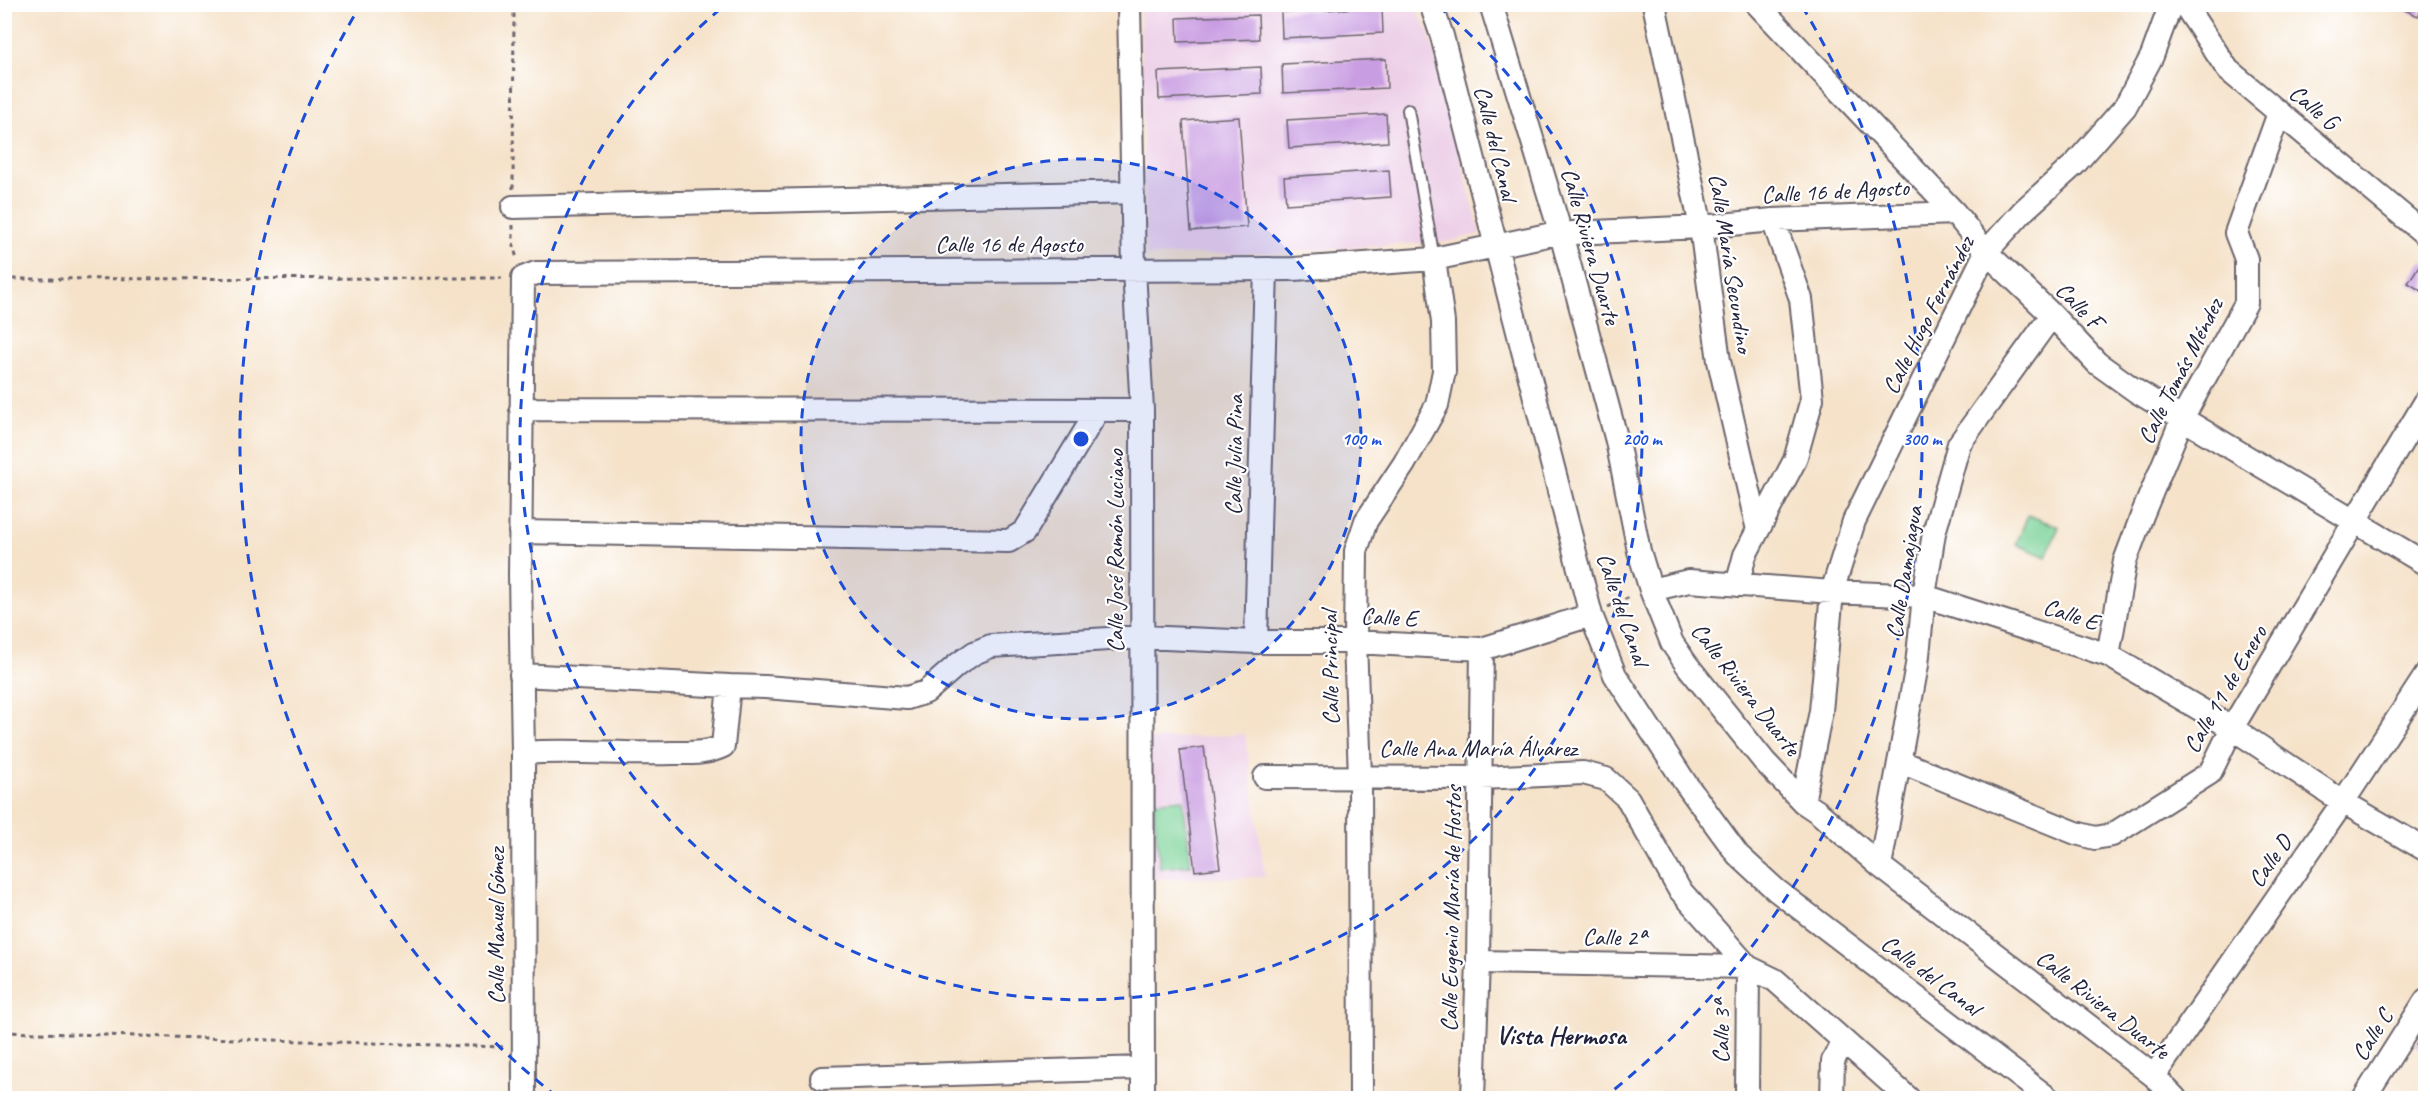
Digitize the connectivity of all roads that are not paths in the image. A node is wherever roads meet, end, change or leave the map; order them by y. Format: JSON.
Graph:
{"nodes":[{"id":1,"x":1129,"y":4,"type":"edge"},
{"id":2,"x":1431,"y":4,"type":"edge"},
{"id":3,"x":1654,"y":4,"type":"edge"},
{"id":4,"x":1757,"y":4,"type":"edge"},
{"id":5,"x":2171,"y":4,"type":"edge"},
{"id":6,"x":2184,"y":4,"type":"edge"},
{"id":7,"x":1494,"y":6,"type":"edge"},
{"id":8,"x":1408,"y":110,"type":"dead end"},
{"id":9,"x":2279,"y":113,"type":"junction"},
{"id":10,"x":1132,"y":192,"type":"junction"},
{"id":11,"x":513,"y":207,"type":"road end"},
{"id":12,"x":1955,"y":213,"type":"junction"},
{"id":13,"x":1773,"y":220,"type":"junction"},
{"id":14,"x":1701,"y":227,"type":"junction"},
{"id":15,"x":1557,"y":234,"type":"junction"},
{"id":16,"x":2426,"y":235,"type":"edge"},
{"id":17,"x":1499,"y":246,"type":"junction"},
{"id":18,"x":1986,"y":252,"type":"junction"},
{"id":19,"x":1434,"y":259,"type":"junction"},
{"id":20,"x":1266,"y":269,"type":"junction"},
{"id":21,"x":1134,"y":270,"type":"junction"},
{"id":22,"x":523,"y":278,"type":"joint"},
{"id":23,"x":2052,"y":315,"type":"junction"},
{"id":24,"x":2426,"y":401,"type":"edge"},
{"id":25,"x":521,"y":409,"type":"junction"},
{"id":26,"x":1098,"y":410,"type":"junction"},
{"id":27,"x":1142,"y":410,"type":"junction"},
{"id":28,"x":2183,"y":417,"type":"junction"},
{"id":29,"x":2355,"y":522,"type":"junction"},
{"id":30,"x":1758,"y":530,"type":"junction"},
{"id":31,"x":520,"y":532,"type":"junction"},
{"id":32,"x":2426,"y":564,"type":"edge"},
{"id":33,"x":1737,"y":585,"type":"junction"},
{"id":34,"x":1646,"y":592,"type":"junction"},
{"id":35,"x":1832,"y":592,"type":"junction"},
{"id":36,"x":1923,"y":596,"type":"junction"},
{"id":37,"x":1594,"y":613,"type":"junction"},
{"id":38,"x":1142,"y":637,"type":"junction"},
{"id":39,"x":1256,"y":642,"type":"junction"},
{"id":40,"x":1355,"y":642,"type":"junction"},
{"id":41,"x":1482,"y":649,"type":"junction"},
{"id":42,"x":2108,"y":655,"type":"junction"},
{"id":43,"x":521,"y":675,"type":"junction"},
{"id":44,"x":2426,"y":675,"type":"edge"},
{"id":45,"x":729,"y":686,"type":"junction"},
{"id":46,"x":2232,"y":728,"type":"junction"},
{"id":47,"x":523,"y":753,"type":"junction"},
{"id":48,"x":1901,"y":762,"type":"junction"},
{"id":49,"x":1360,"y":776,"type":"junction"},
{"id":50,"x":1265,"y":777,"type":"dead end"},
{"id":51,"x":1481,"y":778,"type":"junction"},
{"id":52,"x":1803,"y":802,"type":"junction"},
{"id":53,"x":2343,"y":802,"type":"junction"},
{"id":54,"x":2426,"y":850,"type":"edge"},
{"id":55,"x":1880,"y":866,"type":"junction"},
{"id":56,"x":1478,"y":962,"type":"junction"},
{"id":57,"x":1749,"y":967,"type":"junction"},
{"id":58,"x":2426,"y":1000,"type":"edge"},
{"id":59,"x":1843,"y":1041,"type":"junction"},
{"id":60,"x":1143,"y":1068,"type":"junction"},
{"id":61,"x":2154,"y":1076,"type":"junction"},
{"id":62,"x":822,"y":1078,"type":"dead end"},
{"id":63,"x":524,"y":1098,"type":"edge"},
{"id":64,"x":1143,"y":1098,"type":"edge"},
{"id":65,"x":1361,"y":1098,"type":"edge"},
{"id":66,"x":1473,"y":1098,"type":"edge"},
{"id":67,"x":1747,"y":1098,"type":"edge"},
{"id":68,"x":1832,"y":1098,"type":"edge"},
{"id":69,"x":1908,"y":1098,"type":"edge"},
{"id":70,"x":2048,"y":1098,"type":"edge"},
{"id":71,"x":2175,"y":1098,"type":"edge"},
{"id":72,"x":2364,"y":1098,"type":"edge"}],
"edges":[{"from":1,"to":10,"type":"street","name":"Calle José Ramón Luciano"},
{"from":2,"to":17,"type":"street","name":"Calle del Canal"},
{"from":3,"to":14,"type":"street","name":"Calle María Secundino"},
{"from":4,"to":12,"type":"street","name":"Calle F"},
{"from":5,"to":18,"type":"street","name":"Calle Hugo Fernández"},
{"from":6,"to":9,"type":"street","name":"Calle G"},
{"from":7,"to":15,"type":"street","name":"Calle Riviera Duarte"},
{"from":8,"to":19,"type":"lane"},
{"from":9,"to":16,"type":"street","name":"Calle G"},
{"from":9,"to":28,"type":"street","name":"Calle Tomás Méndez"},
{"from":10,"to":11,"type":"street"},
{"from":10,"to":21,"type":"street","name":"Calle José Ramón Luciano"},
{"from":12,"to":13,"type":"street","name":"Calle 16 de Agosto"},
{"from":12,"to":18,"type":"street","name":"Calle F"},
{"from":13,"to":14,"type":"street","name":"Calle 16 de Agosto"},
{"from":13,"to":30,"type":"street"},
{"from":14,"to":15,"type":"street","name":"Calle 16 de Agosto"},
{"from":14,"to":30,"type":"street","name":"Calle María Secundino"},
{"from":15,"to":17,"type":"street","name":"Calle 16 de Agosto"},
{"from":15,"to":34,"type":"street","name":"Calle Riviera Duarte"},
{"from":17,"to":19,"type":"street","name":"Calle 16 de Agosto"},
{"from":17,"to":37,"type":"street","name":"Calle del Canal"},
{"from":18,"to":23,"type":"street","name":"Calle F"},
{"from":18,"to":35,"type":"street","name":"Calle Hugo Fernández"},
{"from":19,"to":20,"type":"street","name":"Calle 16 de Agosto"},
{"from":19,"to":40,"type":"street","name":"Calle Principal"},
{"from":20,"to":21,"type":"street","name":"Calle 16 de Agosto"},
{"from":20,"to":39,"type":"street","name":"Calle Julia Pina"},
{"from":21,"to":22,"type":"street","name":"Calle 16 de Agosto"},
{"from":21,"to":27,"type":"street","name":"Calle José Ramón Luciano"},
{"from":22,"to":25,"type":"street","name":"Calle Manuel Gómez"},
{"from":23,"to":28,"type":"street","name":"Calle F"},
{"from":23,"to":36,"type":"street","name":"Calle Damajagua"},
{"from":24,"to":29,"type":"street","name":"Calle 11 de Enero"},
{"from":25,"to":26,"type":"street"},
{"from":25,"to":31,"type":"street","name":"Calle Manuel Gómez"},
{"from":26,"to":27,"type":"street"},
{"from":26,"to":31,"type":"street"},
{"from":27,"to":38,"type":"street","name":"Calle José Ramón Luciano"},
{"from":28,"to":29,"type":"street","name":"Calle F"},
{"from":28,"to":42,"type":"street","name":"Calle Tomás Méndez"},
{"from":29,"to":32,"type":"street","name":"Calle F"},
{"from":29,"to":46,"type":"street","name":"Calle 11 de Enero"},
{"from":30,"to":33,"type":"street"},
{"from":31,"to":43,"type":"street","name":"Calle Manuel Gómez"},
{"from":33,"to":34,"type":"street","name":"Calle E"},
{"from":33,"to":35,"type":"street","name":"Calle E"},
{"from":34,"to":52,"type":"street","name":"Calle Riviera Duarte"},
{"from":35,"to":36,"type":"street","name":"Calle E"},
{"from":35,"to":52,"type":"street","name":"Calle Hugo Fernández"},
{"from":36,"to":42,"type":"street","name":"Calle E"},
{"from":36,"to":48,"type":"street","name":"Calle Damajagua"},
{"from":37,"to":41,"type":"street","name":"Calle E"},
{"from":37,"to":70,"type":"street","name":"Calle del Canal"},
{"from":38,"to":39,"type":"street","name":"Calle E"},
{"from":38,"to":45,"type":"street","name":"Calle E"},
{"from":38,"to":60,"type":"street","name":"Calle José Ramón Luciano"},
{"from":39,"to":40,"type":"street","name":"Calle E"},
{"from":40,"to":41,"type":"street","name":"Calle E"},
{"from":40,"to":49,"type":"street","name":"Calle Principal"},
{"from":41,"to":51,"type":"street","name":"Calle Eugenio María de Hostos"},
{"from":42,"to":46,"type":"street","name":"Calle E"},
{"from":43,"to":45,"type":"street","name":"Calle E"},
{"from":43,"to":47,"type":"street","name":"Calle Manuel Gómez"},
{"from":44,"to":53,"type":"street","name":"Calle D"},
{"from":45,"to":47,"type":"street"},
{"from":46,"to":48,"type":"street","name":"Calle 11 de Enero"},
{"from":46,"to":53,"type":"street","name":"Calle E"},
{"from":47,"to":63,"type":"street","name":"Calle Manuel Gómez"},
{"from":48,"to":55,"type":"street","name":"Calle Damajagua"},
{"from":49,"to":50,"type":"street","name":"Calle Ana María Álvarez"},
{"from":49,"to":51,"type":"street","name":"Calle Ana María Álvarez"},
{"from":49,"to":65,"type":"street","name":"Calle Principal"},
{"from":51,"to":56,"type":"street","name":"Calle Eugenio María de Hostos"},
{"from":51,"to":57,"type":"street","name":"Calle Ana María Álvarez"},
{"from":52,"to":55,"type":"street","name":"Calle Riviera Duarte"},
{"from":53,"to":54,"type":"street","name":"Calle E"},
{"from":53,"to":61,"type":"street","name":"Calle D"},
{"from":55,"to":61,"type":"street","name":"Calle Riviera Duarte"},
{"from":56,"to":57,"type":"street","name":"Calle 2ª"},
{"from":56,"to":66,"type":"street","name":"Calle Eugenio María de Hostos"},
{"from":57,"to":59,"type":"street","name":"Calle Ana María Álvarez"},
{"from":57,"to":67,"type":"street","name":"Calle 3ª"},
{"from":58,"to":72,"type":"street","name":"Calle C"},
{"from":59,"to":68,"type":"street"},
{"from":59,"to":69,"type":"street","name":"Calle Ana María Álvarez"},
{"from":60,"to":62,"type":"street"},
{"from":60,"to":64,"type":"street","name":"Calle José Ramón Luciano"},
{"from":61,"to":71,"type":"street","name":"Calle Riviera Duarte"}]}
